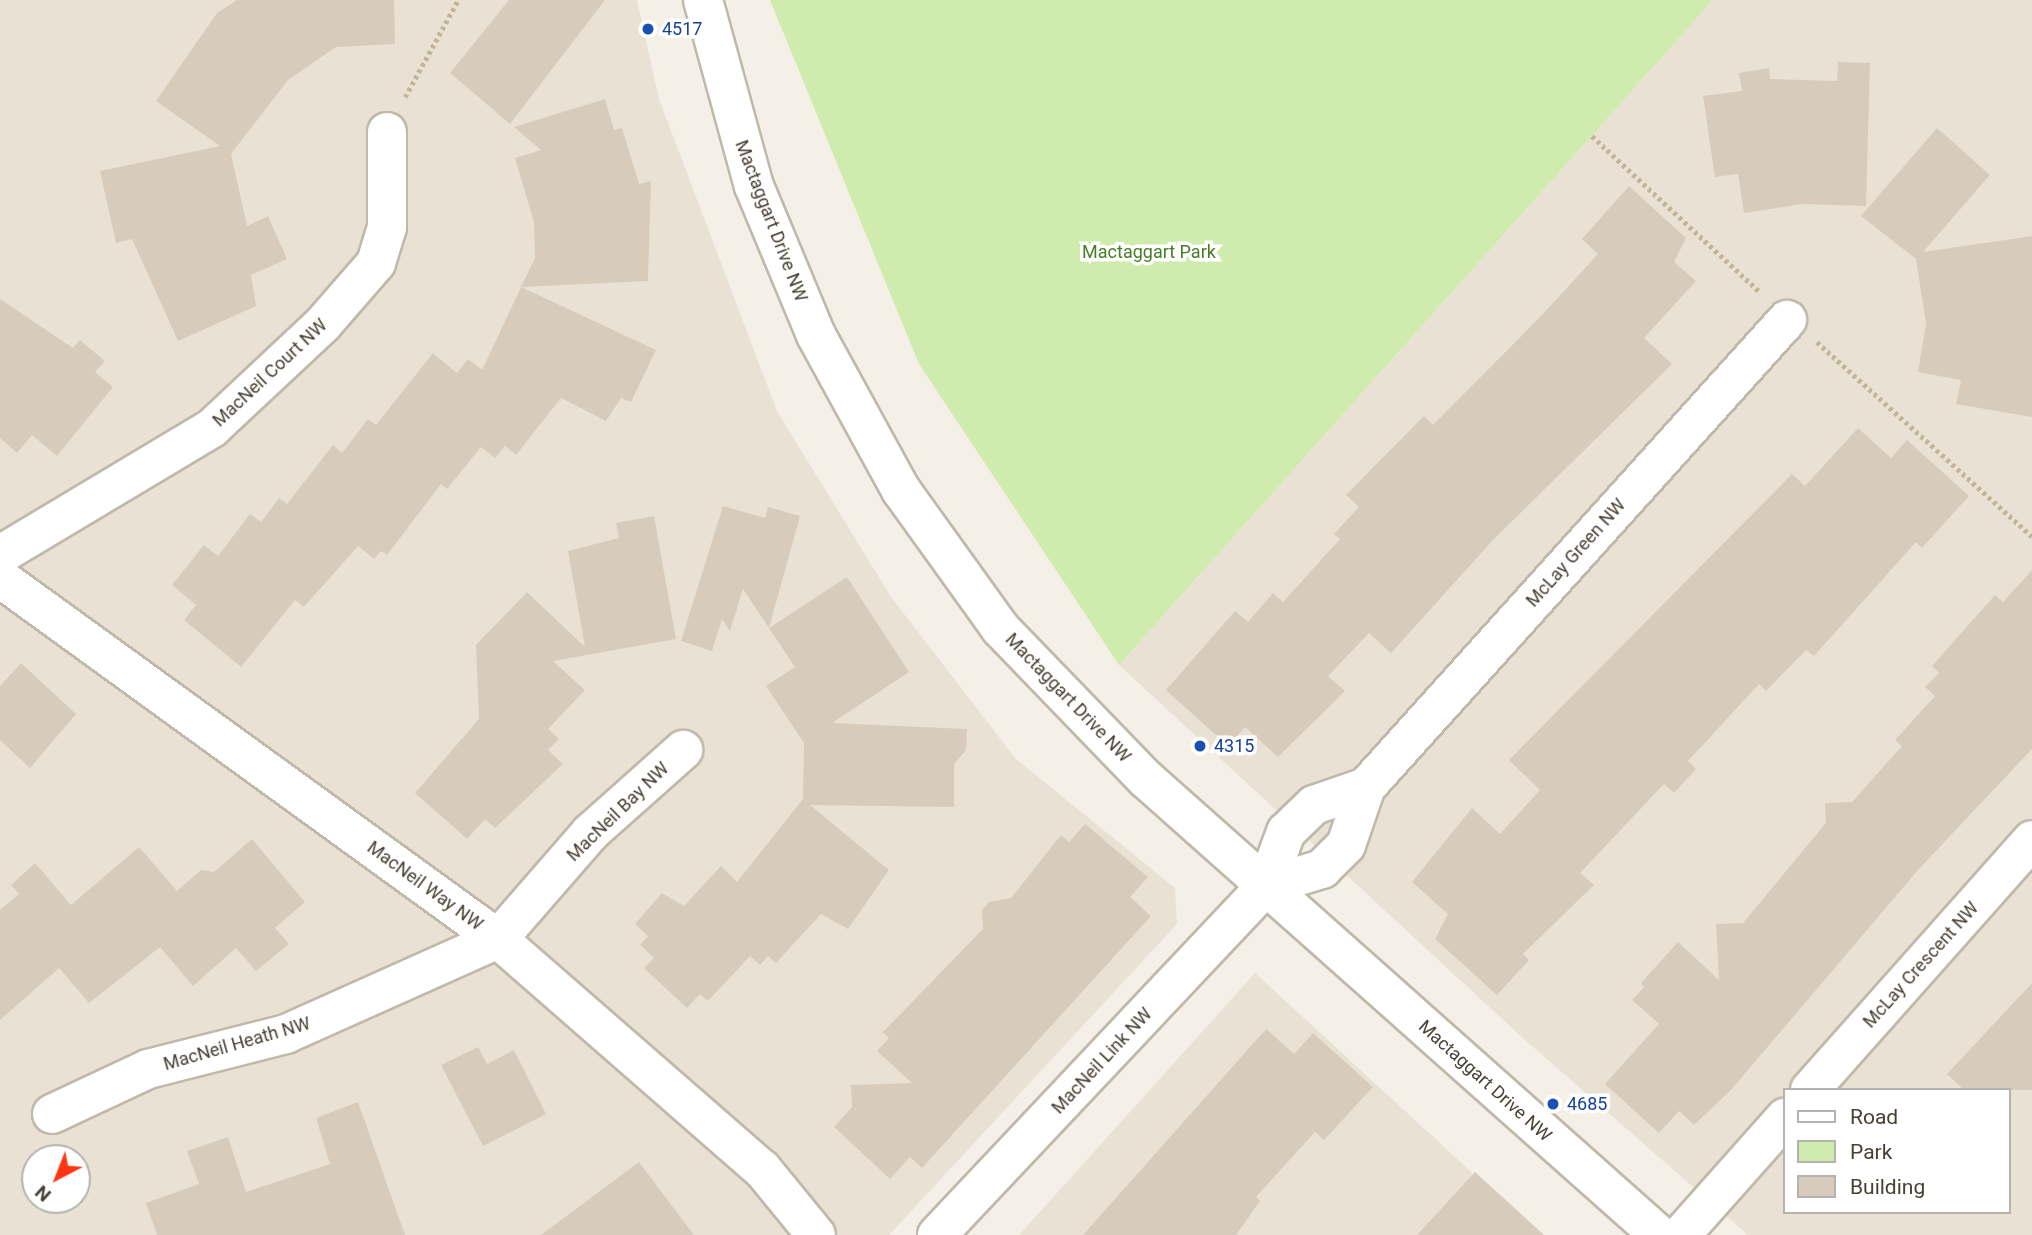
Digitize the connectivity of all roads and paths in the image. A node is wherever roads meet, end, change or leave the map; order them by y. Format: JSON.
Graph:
{"nodes":[{"id":1,"x":458,"y":0,"type":"edge"},
{"id":2,"x":703,"y":0,"type":"edge"},
{"id":3,"x":387,"y":132,"type":"joint"},
{"id":4,"x":1592,"y":136,"type":"dead end"},
{"id":5,"x":1787,"y":320,"type":"junction"},
{"id":6,"x":2032,"y":536,"type":"edge"},
{"id":7,"x":0,"y":555,"type":"edge"},
{"id":8,"x":0,"y":578,"type":"edge"},
{"id":9,"x":683,"y":750,"type":"dead end"},
{"id":10,"x":1366,"y":787,"type":"junction"},
{"id":11,"x":2032,"y":840,"type":"edge"},
{"id":12,"x":1266,"y":886,"type":"junction"},
{"id":13,"x":498,"y":939,"type":"junction"},
{"id":14,"x":1812,"y":1088,"type":"edge"},
{"id":15,"x":52,"y":1114,"type":"dead end"},
{"id":16,"x":1784,"y":1119,"type":"edge"},
{"id":17,"x":816,"y":1235,"type":"edge"},
{"id":18,"x":937,"y":1235,"type":"edge"},
{"id":19,"x":1659,"y":1235,"type":"edge"},
{"id":20,"x":1681,"y":1235,"type":"edge"}],
"edges":[{"from":1,"to":3,"type":"path"},
{"from":2,"to":12,"type":"street","name":"Mactaggart Drive NW"},
{"from":3,"to":7,"type":"street","name":"MacNeil Court NW"},
{"from":4,"to":5,"type":"path"},
{"from":5,"to":6,"type":"path"},
{"from":5,"to":10,"type":"street","name":"McLay Green NW"},
{"from":8,"to":13,"type":"street","name":"MacNeil Way NW"},
{"from":9,"to":13,"type":"street","name":"MacNeil Bay NW"},
{"from":10,"to":12,"type":"street","name":"McLay Green NW"},
{"from":10,"to":12,"type":"street","name":"McLay Green NW"},
{"from":11,"to":14,"type":"street","name":"McLay Crescent NW"},
{"from":12,"to":18,"type":"street","name":"MacNeil Link NW"},
{"from":12,"to":19,"type":"street","name":"Mactaggart Drive NW"},
{"from":13,"to":15,"type":"street","name":"MacNeil Heath NW"},
{"from":13,"to":17,"type":"street","name":"MacNeil Way NW"},
{"from":16,"to":20,"type":"street"}]}
